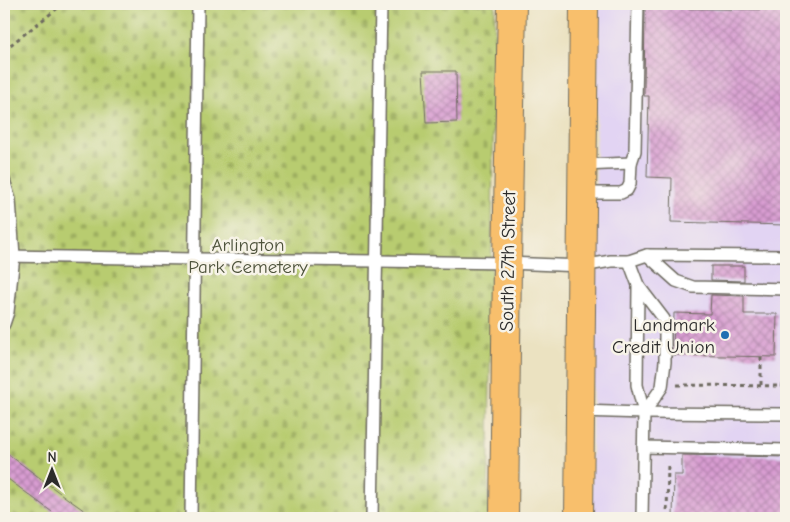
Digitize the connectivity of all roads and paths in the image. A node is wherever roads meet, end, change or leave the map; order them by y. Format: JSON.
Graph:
{"nodes":[{"id":1,"x":63,"y":4,"type":"edge"},
{"id":2,"x":198,"y":4,"type":"edge"},
{"id":3,"x":381,"y":4,"type":"edge"},
{"id":4,"x":512,"y":4,"type":"edge"},
{"id":5,"x":584,"y":4,"type":"edge"},
{"id":6,"x":638,"y":4,"type":"edge"},
{"id":7,"x":4,"y":50,"type":"edge"},
{"id":8,"x":631,"y":163,"type":"junction"},
{"id":9,"x":583,"y":165,"type":"junction"},
{"id":10,"x":4,"y":180,"type":"edge"},
{"id":11,"x":583,"y":193,"type":"junction"},
{"id":12,"x":648,"y":255,"type":"junction"},
{"id":13,"x":9,"y":256,"type":"edge"},
{"id":14,"x":786,"y":256,"type":"edge"},
{"id":15,"x":194,"y":259,"type":"junction"},
{"id":16,"x":377,"y":261,"type":"junction"},
{"id":17,"x":629,"y":261,"type":"junction"},
{"id":18,"x":507,"y":263,"type":"junction"},
{"id":19,"x":582,"y":266,"type":"junction"},
{"id":20,"x":638,"y":285,"type":"junction"},
{"id":21,"x":786,"y":289,"type":"edge"},
{"id":22,"x":4,"y":324,"type":"edge"},
{"id":23,"x":761,"y":356,"type":"dead end"},
{"id":24,"x":674,"y":385,"type":"dead end"},
{"id":25,"x":761,"y":385,"type":"junction"},
{"id":26,"x":786,"y":386,"type":"edge"},
{"id":27,"x":580,"y":411,"type":"junction"},
{"id":28,"x":644,"y":413,"type":"junction"},
{"id":29,"x":786,"y":414,"type":"edge"},
{"id":30,"x":643,"y":447,"type":"junction"},
{"id":31,"x":678,"y":448,"type":"junction"},
{"id":32,"x":786,"y":450,"type":"edge"},
{"id":33,"x":191,"y":518,"type":"edge"},
{"id":34,"x":372,"y":518,"type":"edge"},
{"id":35,"x":504,"y":518,"type":"edge"},
{"id":36,"x":579,"y":518,"type":"edge"},
{"id":37,"x":642,"y":518,"type":"edge"},
{"id":38,"x":667,"y":518,"type":"edge"}],
"edges":[{"from":1,"to":7,"type":"path"},
{"from":2,"to":15,"type":"lane"},
{"from":3,"to":16,"type":"lane"},
{"from":4,"to":18,"type":"main road","name":"South 27th Street"},
{"from":5,"to":9,"type":"main road"},
{"from":6,"to":8,"type":"lane"},
{"from":8,"to":9,"type":"lane"},
{"from":8,"to":11,"type":"lane"},
{"from":9,"to":11,"type":"main road"},
{"from":10,"to":13,"type":"lane"},
{"from":11,"to":19,"type":"main road"},
{"from":12,"to":14,"type":"lane"},
{"from":12,"to":17,"type":"lane"},
{"from":12,"to":21,"type":"lane"},
{"from":13,"to":15,"type":"lane"},
{"from":13,"to":22,"type":"lane"},
{"from":15,"to":16,"type":"lane"},
{"from":15,"to":33,"type":"lane"},
{"from":16,"to":18,"type":"lane"},
{"from":16,"to":34,"type":"lane"},
{"from":17,"to":19,"type":"lane"},
{"from":17,"to":20,"type":"lane"},
{"from":18,"to":19,"type":"lane"},
{"from":18,"to":35,"type":"main road","name":"South 27th Street"},
{"from":19,"to":27,"type":"main road"},
{"from":20,"to":28,"type":"lane"},
{"from":20,"to":28,"type":"lane"},
{"from":23,"to":25,"type":"path"},
{"from":24,"to":25,"type":"path"},
{"from":25,"to":26,"type":"path"},
{"from":27,"to":28,"type":"lane"},
{"from":27,"to":36,"type":"main road"},
{"from":28,"to":29,"type":"lane"},
{"from":28,"to":30,"type":"lane"},
{"from":30,"to":31,"type":"lane"},
{"from":30,"to":37,"type":"lane"},
{"from":31,"to":32,"type":"lane"},
{"from":31,"to":38,"type":"path"}]}
